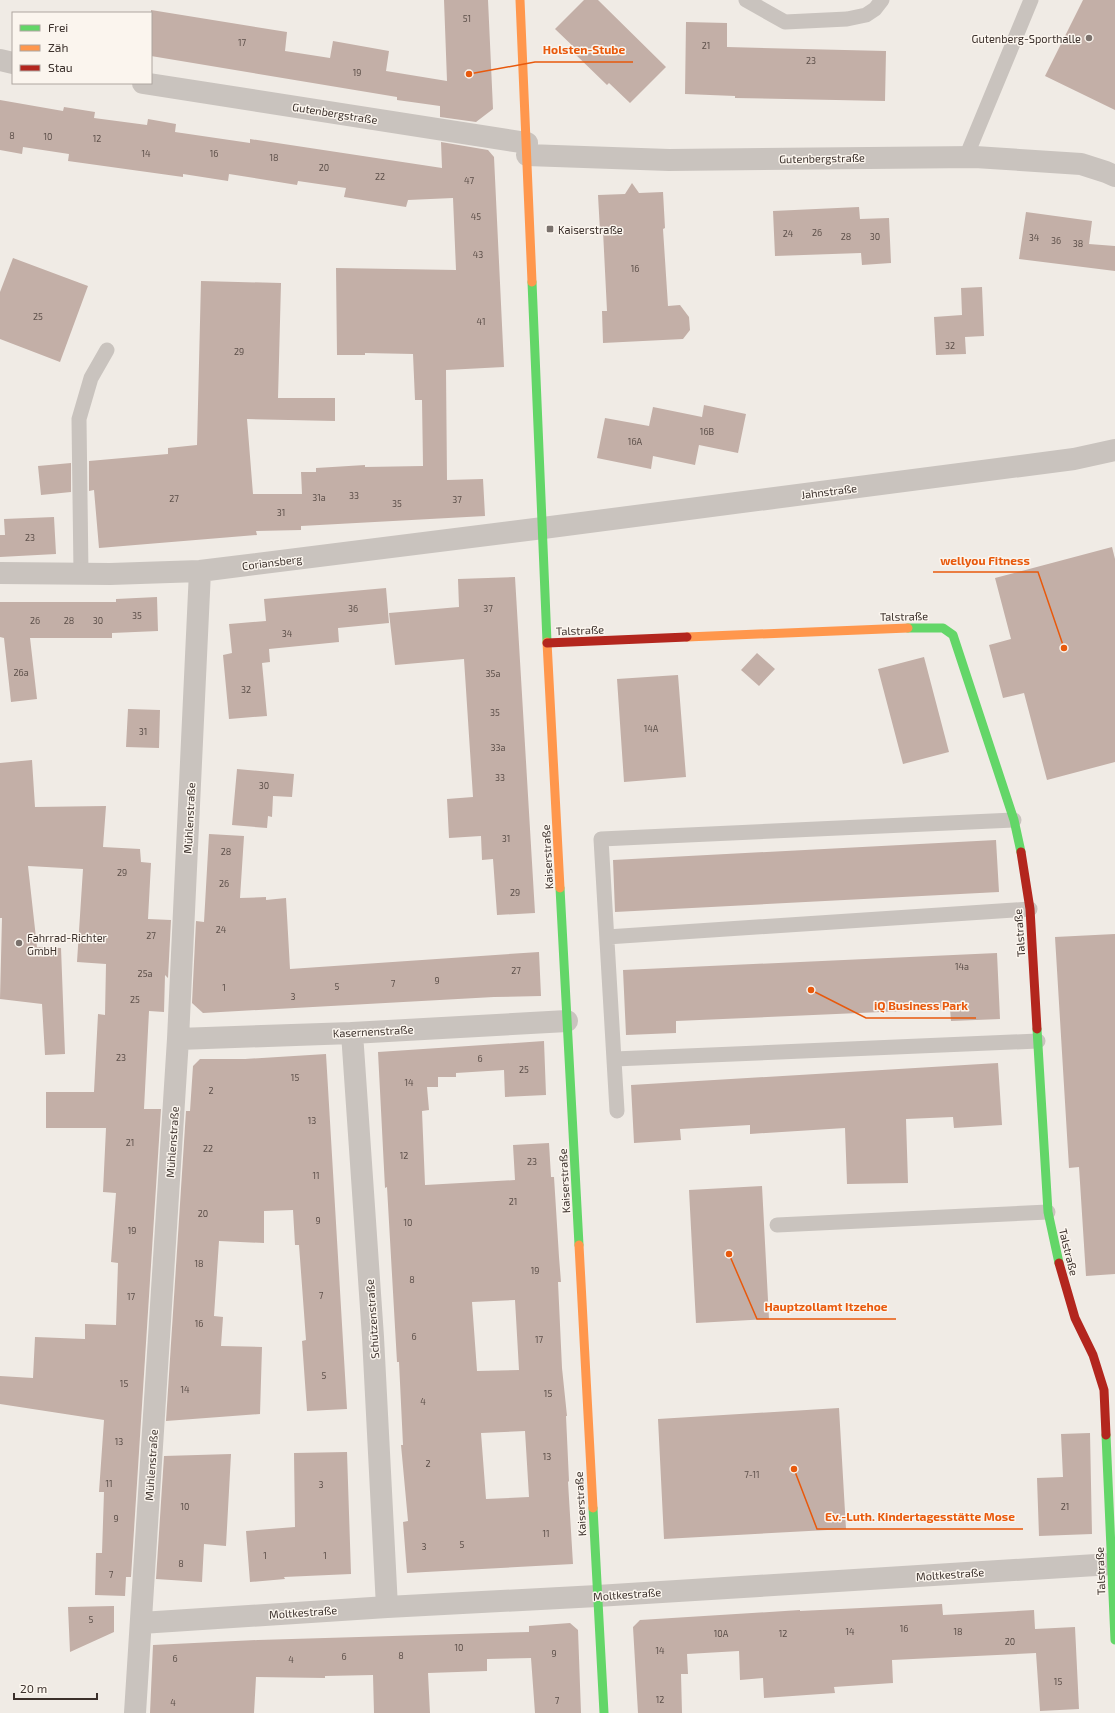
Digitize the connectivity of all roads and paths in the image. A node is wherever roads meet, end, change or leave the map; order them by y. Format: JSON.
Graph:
{"nodes":[{"id":1,"x":520,"y":0,"type":"edge"},
{"id":2,"x":746,"y":0,"type":"edge"},
{"id":3,"x":882,"y":0,"type":"edge"},
{"id":4,"x":1031,"y":0,"type":"edge"},
{"id":5,"x":0,"y":60,"type":"edge"},
{"id":6,"x":12,"y":62,"type":"edge"},
{"id":7,"x":149,"y":84,"type":"edge"},
{"id":8,"x":527,"y":149,"type":"junction"},
{"id":9,"x":966,"y":157,"type":"junction"},
{"id":10,"x":1115,"y":176,"type":"edge"},
{"id":11,"x":107,"y":350,"type":"dead end"},
{"id":12,"x":1115,"y":450,"type":"edge"},
{"id":13,"x":543,"y":528,"type":"junction"},
{"id":14,"x":200,"y":571,"type":"junction"},
{"id":15,"x":0,"y":573,"type":"edge"},
{"id":16,"x":80,"y":573,"type":"junction"},
{"id":17,"x":547,"y":643,"type":"junction"},
{"id":18,"x":1014,"y":820,"type":"junction"},
{"id":19,"x":1030,"y":909,"type":"junction"},
{"id":20,"x":607,"y":937,"type":"junction"},
{"id":21,"x":567,"y":1021,"type":"junction"},
{"id":22,"x":352,"y":1033,"type":"junction"},
{"id":23,"x":178,"y":1039,"type":"junction"},
{"id":24,"x":1038,"y":1041,"type":"junction"},
{"id":25,"x":614,"y":1059,"type":"junction"},
{"id":26,"x":617,"y":1111,"type":"dead end"},
{"id":27,"x":1048,"y":1212,"type":"junction"},
{"id":28,"x":777,"y":1225,"type":"dead end"},
{"id":29,"x":1112,"y":1564,"type":"junction"},
{"id":30,"x":597,"y":1596,"type":"junction"},
{"id":31,"x":386,"y":1606,"type":"junction"},
{"id":32,"x":141,"y":1623,"type":"junction"},
{"id":33,"x":1115,"y":1640,"type":"edge"},
{"id":34,"x":135,"y":1713,"type":"edge"},
{"id":35,"x":604,"y":1713,"type":"edge"}],
"edges":[{"from":1,"to":8,"type":"main road","name":"Kaiserstraße"},
{"from":2,"to":3,"type":"lane"},
{"from":4,"to":9,"type":"lane"},
{"from":5,"to":6,"type":"street"},
{"from":7,"to":8,"type":"street","name":"Gutenbergstraße"},
{"from":8,"to":9,"type":"street","name":"Gutenbergstraße"},
{"from":8,"to":13,"type":"main road","name":"Kaiserstraße"},
{"from":9,"to":10,"type":"street","name":"Gutenbergstraße"},
{"from":11,"to":16,"type":"lane"},
{"from":12,"to":13,"type":"street","name":"Jahnstraße"},
{"from":13,"to":14,"type":"street","name":"Coriansberg"},
{"from":13,"to":17,"type":"main road","name":"Kaiserstraße"},
{"from":14,"to":16,"type":"street","name":"Coriansberg"},
{"from":14,"to":23,"type":"street","name":"Mühlenstraße"},
{"from":15,"to":16,"type":"street","name":"Coriansberg"},
{"from":17,"to":18,"type":"main road","name":"Talstraße"},
{"from":17,"to":21,"type":"main road","name":"Kaiserstraße"},
{"from":18,"to":19,"type":"main road","name":"Talstraße"},
{"from":18,"to":20,"type":"lane"},
{"from":19,"to":20,"type":"lane"},
{"from":19,"to":24,"type":"main road","name":"Talstraße"},
{"from":20,"to":25,"type":"lane"},
{"from":21,"to":22,"type":"street","name":"Kasernenstraße"},
{"from":21,"to":30,"type":"main road","name":"Kaiserstraße"},
{"from":22,"to":23,"type":"street","name":"Kasernenstraße"},
{"from":22,"to":31,"type":"street","name":"Schützenstraße"},
{"from":23,"to":32,"type":"street","name":"Mühlenstraße"},
{"from":24,"to":25,"type":"lane"},
{"from":24,"to":27,"type":"main road","name":"Talstraße"},
{"from":25,"to":26,"type":"lane"},
{"from":27,"to":28,"type":"lane"},
{"from":27,"to":29,"type":"main road","name":"Talstraße"},
{"from":29,"to":30,"type":"street","name":"Moltkestraße"},
{"from":29,"to":33,"type":"main road","name":"Talstraße"},
{"from":30,"to":31,"type":"street","name":"Moltkestraße"},
{"from":30,"to":35,"type":"main road","name":"Kaiserstraße"},
{"from":31,"to":32,"type":"street","name":"Moltkestraße"},
{"from":32,"to":34,"type":"street","name":"Mühlenstraße"}]}
